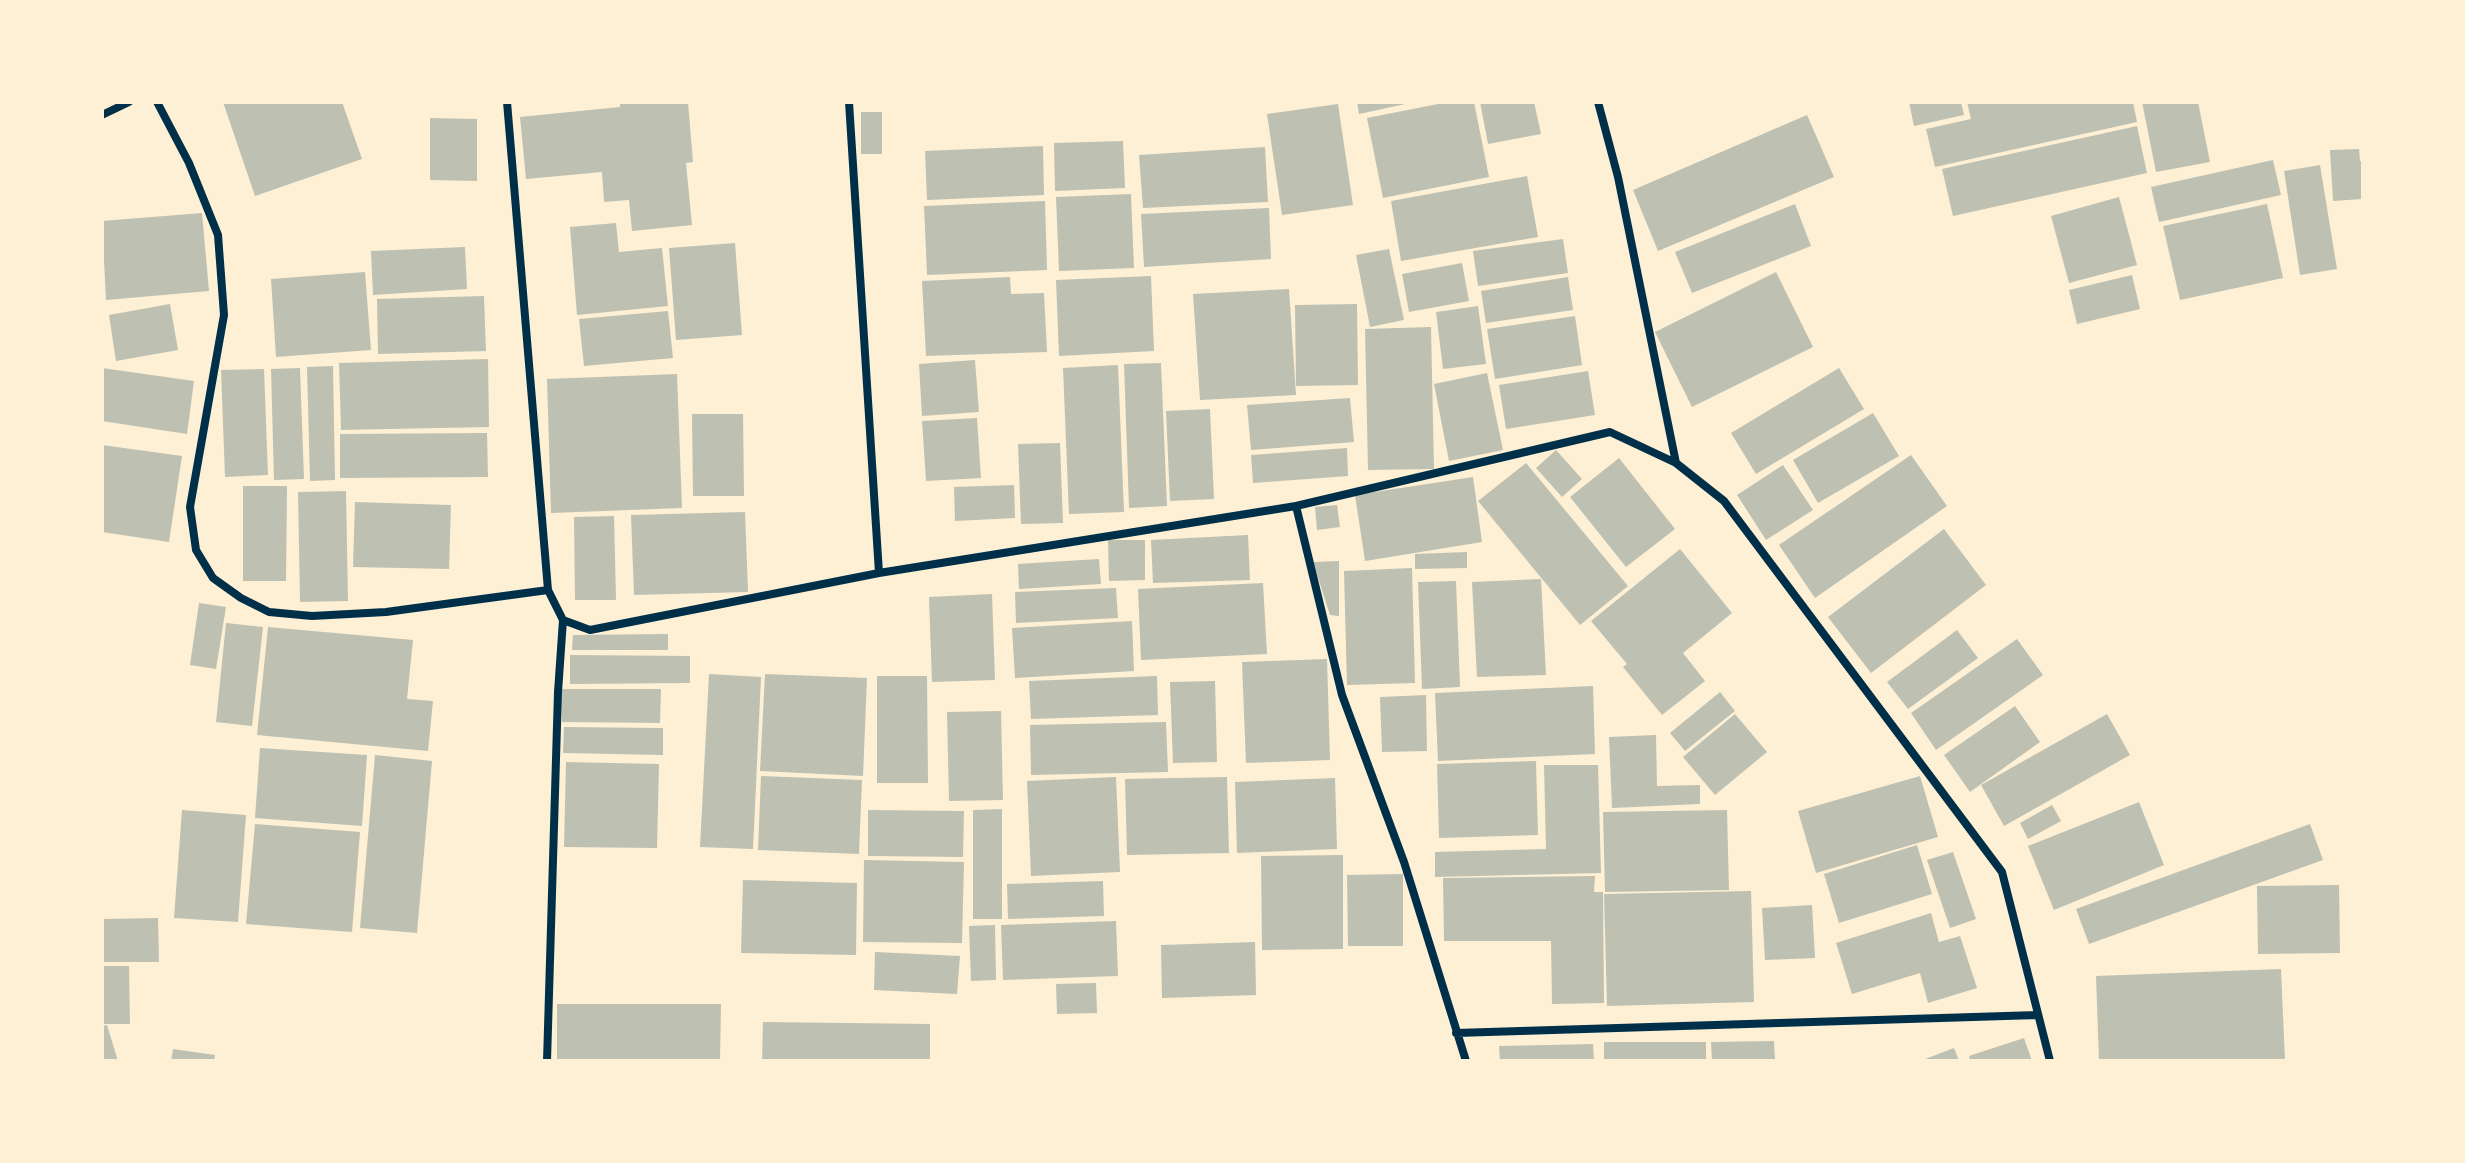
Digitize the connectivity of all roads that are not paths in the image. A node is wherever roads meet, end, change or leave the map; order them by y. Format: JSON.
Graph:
{"nodes":[{"id":1,"x":129,"y":102,"type":"edge"},
{"id":2,"x":157,"y":102,"type":"edge"},
{"id":3,"x":507,"y":102,"type":"edge"},
{"id":4,"x":849,"y":102,"type":"edge"},
{"id":5,"x":1598,"y":102,"type":"edge"},
{"id":6,"x":102,"y":115,"type":"edge"},
{"id":7,"x":1676,"y":463,"type":"junction"},
{"id":8,"x":1296,"y":506,"type":"junction"},
{"id":9,"x":879,"y":573,"type":"junction"},
{"id":10,"x":548,"y":590,"type":"junction"},
{"id":11,"x":563,"y":620,"type":"junction"},
{"id":12,"x":2038,"y":1015,"type":"junction"},
{"id":13,"x":1456,"y":1033,"type":"junction"},
{"id":14,"x":547,"y":1061,"type":"edge"},
{"id":15,"x":1466,"y":1061,"type":"edge"},
{"id":16,"x":2050,"y":1061,"type":"edge"}],
"edges":[{"from":1,"to":6,"type":"street"},
{"from":2,"to":10,"type":"street"},
{"from":3,"to":10,"type":"street"},
{"from":4,"to":9,"type":"street"},
{"from":5,"to":7,"type":"street"},
{"from":7,"to":8,"type":"street"},
{"from":7,"to":12,"type":"street"},
{"from":8,"to":9,"type":"street"},
{"from":8,"to":13,"type":"street"},
{"from":9,"to":11,"type":"street"},
{"from":10,"to":11,"type":"street"},
{"from":11,"to":14,"type":"street"},
{"from":12,"to":13,"type":"street"},
{"from":12,"to":16,"type":"street"},
{"from":13,"to":15,"type":"street"}]}
